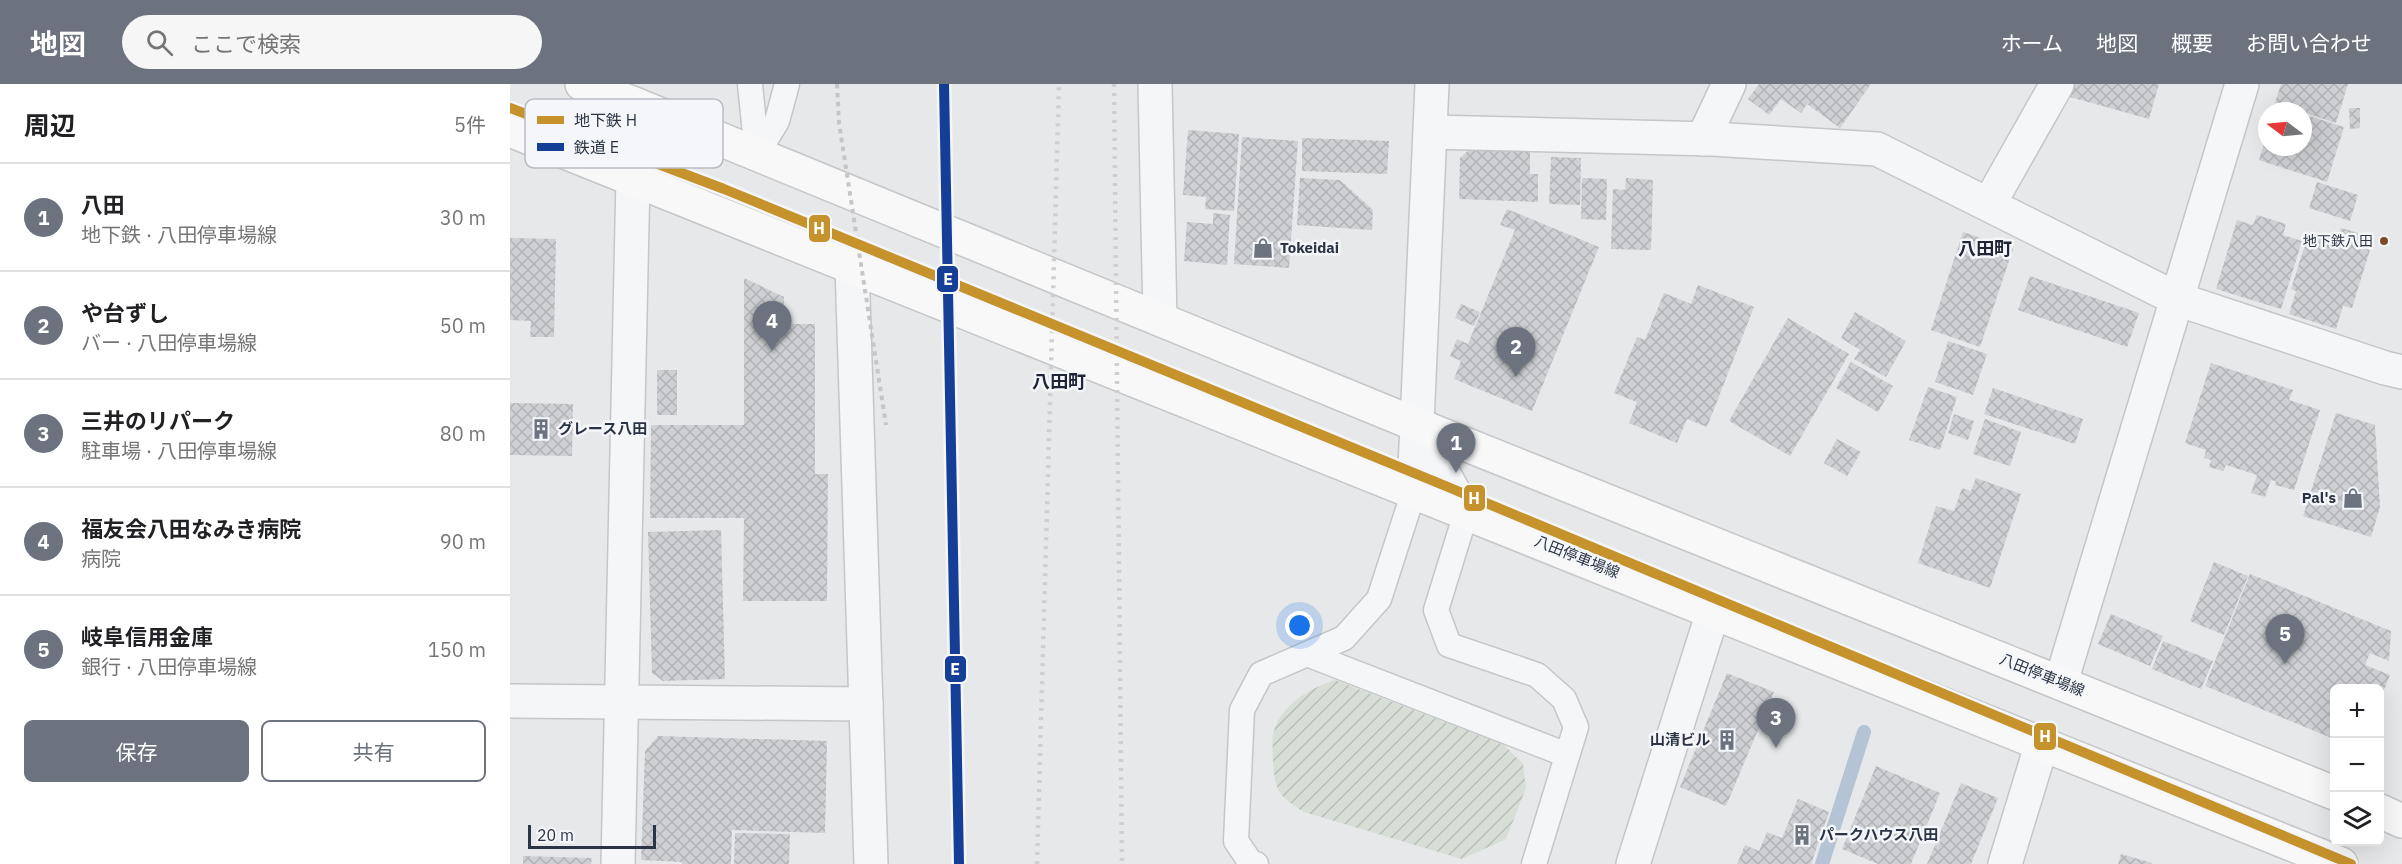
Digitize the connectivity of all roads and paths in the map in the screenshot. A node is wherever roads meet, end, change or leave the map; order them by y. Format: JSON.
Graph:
{"nodes":[{"id":1,"x":582,"y":84,"type":"edge"},
{"id":2,"x":750,"y":84,"type":"edge"},
{"id":3,"x":787,"y":84,"type":"edge"},
{"id":4,"x":837,"y":84,"type":"edge"},
{"id":5,"x":1155,"y":84,"type":"edge"},
{"id":6,"x":1432,"y":84,"type":"edge"},
{"id":7,"x":1729,"y":84,"type":"edge"},
{"id":8,"x":2057,"y":84,"type":"edge"},
{"id":9,"x":2242,"y":84,"type":"edge"},
{"id":10,"x":632,"y":93,"type":"edge"},
{"id":11,"x":510,"y":130,"type":"edge"},
{"id":12,"x":1431,"y":132,"type":"junction"},
{"id":13,"x":525,"y":136,"type":"edge"},
{"id":14,"x":723,"y":137,"type":"edge"},
{"id":15,"x":1703,"y":139,"type":"junction"},
{"id":16,"x":757,"y":154,"type":"junction"},
{"id":17,"x":607,"y":168,"type":"edge"},
{"id":18,"x":633,"y":178,"type":"junction"},
{"id":19,"x":1989,"y":204,"type":"junction"},
{"id":20,"x":852,"y":266,"type":"junction"},
{"id":21,"x":2177,"y":299,"type":"junction"},
{"id":22,"x":1160,"y":319,"type":"junction"},
{"id":23,"x":2402,"y":372,"type":"edge"},
{"id":24,"x":1415,"y":424,"type":"junction"},
{"id":25,"x":886,"y":425,"type":"dead end"},
{"id":26,"x":1414,"y":491,"type":"junction"},
{"id":27,"x":1466,"y":513,"type":"junction"},
{"id":28,"x":1713,"y":612,"type":"junction"},
{"id":29,"x":1307,"y":654,"type":"junction"},
{"id":30,"x":2061,"y":682,"type":"junction"},
{"id":31,"x":510,"y":701,"type":"edge"},
{"id":32,"x":621,"y":703,"type":"junction"},
{"id":33,"x":866,"y":704,"type":"junction"},
{"id":34,"x":2042,"y":743,"type":"junction"},
{"id":35,"x":1568,"y":755,"type":"junction"},
{"id":36,"x":2332,"y":792,"type":"edge"},
{"id":37,"x":2384,"y":814,"type":"edge"},
{"id":38,"x":2402,"y":821,"type":"edge"},
{"id":39,"x":618,"y":864,"type":"edge"},
{"id":40,"x":871,"y":864,"type":"edge"},
{"id":41,"x":1256,"y":864,"type":"edge"},
{"id":42,"x":1534,"y":864,"type":"edge"},
{"id":43,"x":1633,"y":864,"type":"edge"},
{"id":44,"x":2005,"y":864,"type":"edge"},
{"id":45,"x":2341,"y":864,"type":"edge"}],
"edges":[{"from":1,"to":10,"type":"main road","name":"八田停車場線"},
{"from":2,"to":16,"type":"lane"},
{"from":3,"to":16,"type":"lane"},
{"from":4,"to":25,"type":"path","bridge":true},
{"from":5,"to":22,"type":"street"},
{"from":6,"to":12,"type":"street"},
{"from":7,"to":15,"type":"street"},
{"from":8,"to":19,"type":"street"},
{"from":9,"to":21,"type":"street"},
{"from":11,"to":13,"type":"main road","name":"八田停車場線"},
{"from":12,"to":15,"type":"street"},
{"from":12,"to":24,"type":"street"},
{"from":14,"to":16,"type":"main road","name":"八田停車場線"},
{"from":15,"to":19,"type":"street"},
{"from":16,"to":22,"type":"main road","name":"八田停車場線"},
{"from":17,"to":18,"type":"main road","name":"八田停車場線"},
{"from":18,"to":20,"type":"main road","name":"八田停車場線"},
{"from":18,"to":32,"type":"street"},
{"from":19,"to":21,"type":"street"},
{"from":20,"to":26,"type":"main road","name":"八田停車場線"},
{"from":20,"to":33,"type":"street"},
{"from":21,"to":23,"type":"street"},
{"from":21,"to":30,"type":"street"},
{"from":22,"to":24,"type":"main road","name":"八田停車場線"},
{"from":24,"to":26,"type":"street"},
{"from":24,"to":27,"type":"street"},
{"from":24,"to":30,"type":"main road","name":"八田停車場線"},
{"from":26,"to":27,"type":"main road","name":"八田停車場線"},
{"from":26,"to":29,"type":"lane"},
{"from":27,"to":28,"type":"main road","name":"八田停車場線"},
{"from":27,"to":35,"type":"lane"},
{"from":28,"to":34,"type":"main road","name":"八田停車場線"},
{"from":28,"to":43,"type":"street"},
{"from":29,"to":35,"type":"lane"},
{"from":29,"to":41,"type":"lane"},
{"from":30,"to":36,"type":"main road","name":"八田停車場線"},
{"from":31,"to":32,"type":"street"},
{"from":32,"to":33,"type":"street"},
{"from":32,"to":39,"type":"street"},
{"from":33,"to":40,"type":"street"},
{"from":34,"to":44,"type":"street"},
{"from":34,"to":45,"type":"main road","name":"八田停車場線"},
{"from":35,"to":42,"type":"lane"},
{"from":37,"to":38,"type":"main road"}]}
